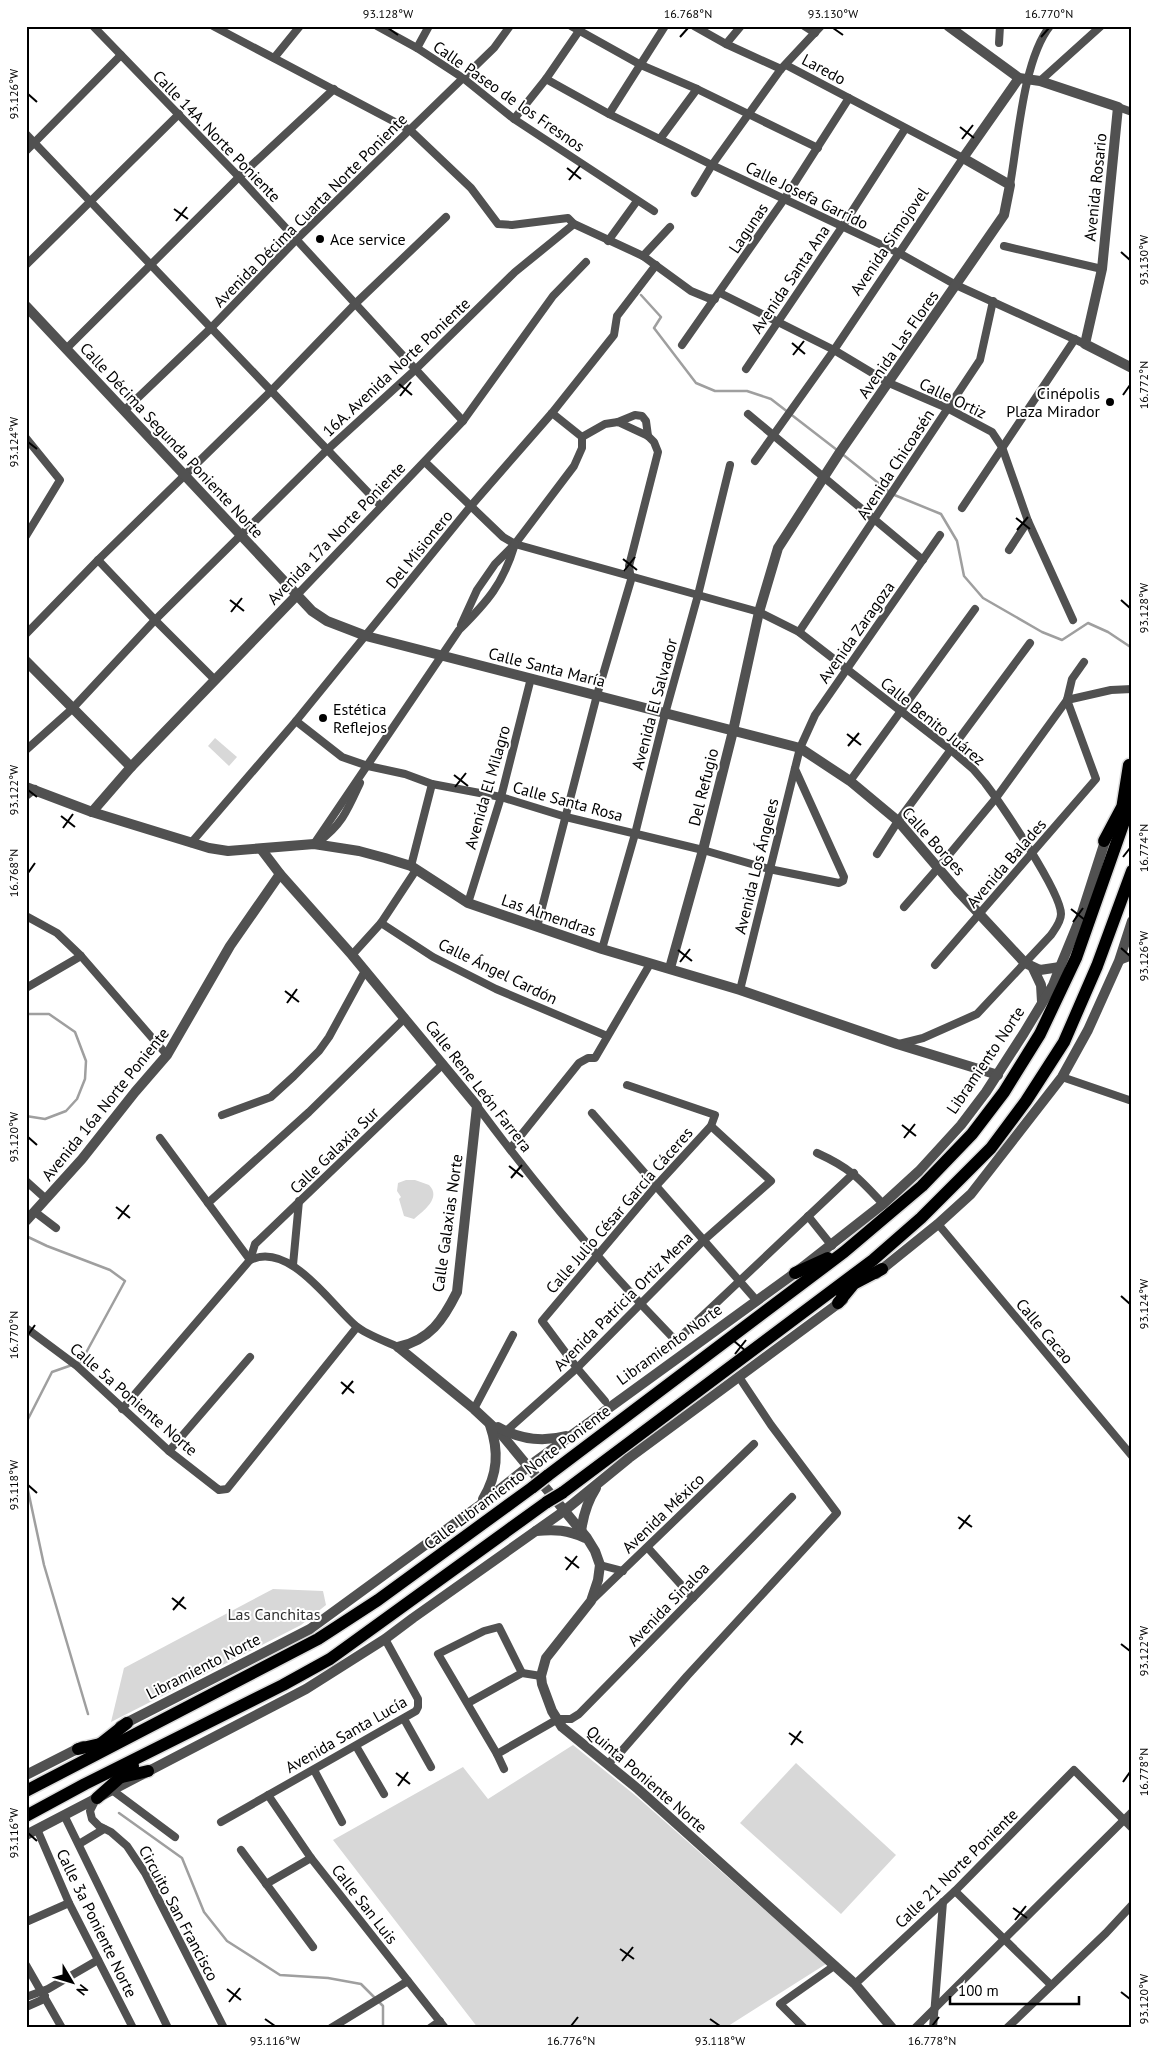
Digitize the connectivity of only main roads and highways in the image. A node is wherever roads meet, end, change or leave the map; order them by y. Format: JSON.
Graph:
{"nodes":[{"id":1,"x":1130,"y":760,"type":"edge"},
{"id":2,"x":1132,"y":789,"type":"edge"},
{"id":3,"x":1128,"y":802,"type":"edge"},
{"id":4,"x":1132,"y":871,"type":"edge"},
{"id":5,"x":832,"y":1246,"type":"road end"},
{"id":6,"x":844,"y":1252,"type":"junction"},
{"id":7,"x":873,"y":1260,"type":"junction"},
{"id":8,"x":822,"y":1261,"type":"junction"},
{"id":9,"x":882,"y":1269,"type":"road end"},
{"id":10,"x":795,"y":1273,"type":"road end"},
{"id":11,"x":800,"y":1286,"type":"junction"},
{"id":12,"x":852,"y":1286,"type":"junction"},
{"id":13,"x":819,"y":1300,"type":"junction"},
{"id":14,"x":838,"y":1304,"type":"road end"},
{"id":15,"x":127,"y":1723,"type":"road end"},
{"id":16,"x":132,"y":1735,"type":"junction"},
{"id":17,"x":101,"y":1743,"type":"junction"},
{"id":18,"x":78,"y":1749,"type":"road end"},
{"id":19,"x":148,"y":1754,"type":"junction"},
{"id":20,"x":74,"y":1767,"type":"junction"},
{"id":21,"x":148,"y":1771,"type":"road end"},
{"id":22,"x":120,"y":1778,"type":"junction"},
{"id":23,"x":85,"y":1784,"type":"junction"},
{"id":24,"x":26,"y":1791,"type":"edge"},
{"id":25,"x":97,"y":1798,"type":"road end"},
{"id":26,"x":26,"y":1816,"type":"edge"}],
"edges":[{"from":1,"to":3,"type":"highway"},
{"from":2,"to":3,"type":"highway"},
{"from":3,"to":6,"type":"highway","name":"Calle Libramiento Norte Poniente"},
{"from":4,"to":7,"type":"highway"},
{"from":5,"to":8,"type":"highway"},
{"from":6,"to":8,"type":"highway"},
{"from":6,"to":11,"type":"highway","name":"Calle Libramiento Norte Poniente"},
{"from":7,"to":12,"type":"highway"},
{"from":7,"to":13,"type":"highway"},
{"from":8,"to":10,"type":"highway"},
{"from":8,"to":11,"type":"highway"},
{"from":9,"to":12,"type":"highway"},
{"from":11,"to":16,"type":"highway","name":"Calle Libramiento Norte Poniente","bridge":true},
{"from":12,"to":13,"type":"highway"},
{"from":12,"to":14,"type":"highway"},
{"from":13,"to":19,"type":"highway","bridge":true},
{"from":15,"to":17,"type":"highway"},
{"from":16,"to":17,"type":"highway"},
{"from":16,"to":20,"type":"highway","name":"Calle Libramiento Norte Poniente"},
{"from":17,"to":18,"type":"highway"},
{"from":17,"to":20,"type":"highway"},
{"from":19,"to":22,"type":"highway"},
{"from":19,"to":23,"type":"highway"},
{"from":20,"to":24,"type":"highway","name":"Calle Libramiento Norte Poniente"},
{"from":21,"to":22,"type":"highway"},
{"from":22,"to":23,"type":"highway"},
{"from":22,"to":25,"type":"highway"},
{"from":23,"to":26,"type":"highway"}]}
